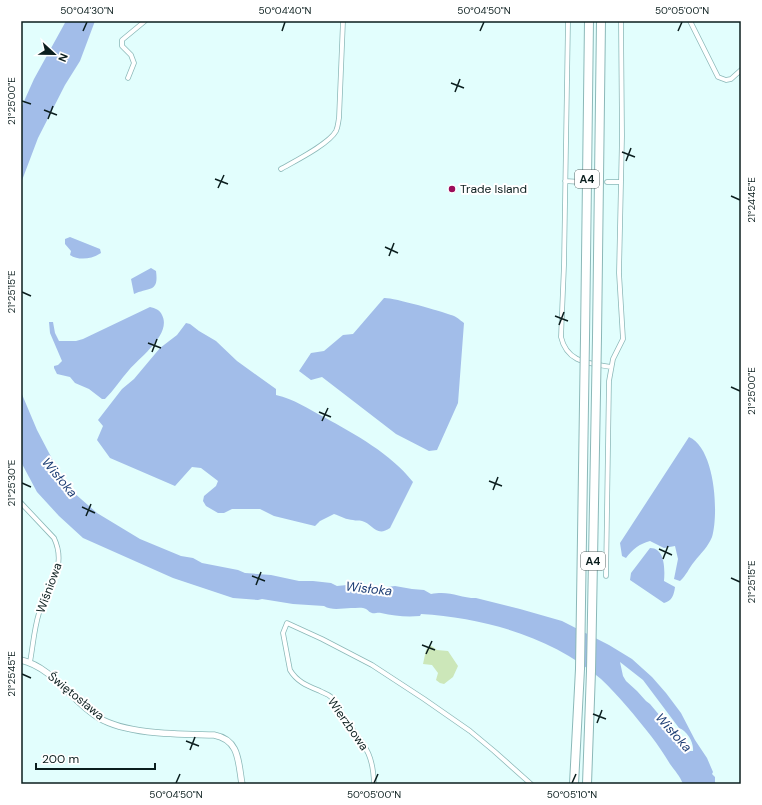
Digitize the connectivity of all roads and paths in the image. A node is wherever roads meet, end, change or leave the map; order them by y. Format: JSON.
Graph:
{"nodes":[{"id":1,"x":145,"y":21,"type":"edge"},
{"id":2,"x":343,"y":21,"type":"edge"},
{"id":3,"x":568,"y":21,"type":"edge"},
{"id":4,"x":590,"y":21,"type":"edge"},
{"id":5,"x":601,"y":21,"type":"edge"},
{"id":6,"x":622,"y":21,"type":"edge"},
{"id":7,"x":690,"y":21,"type":"edge"},
{"id":8,"x":741,"y":70,"type":"edge"},
{"id":9,"x":128,"y":78,"type":"dead end"},
{"id":10,"x":281,"y":169,"type":"dead end"},
{"id":11,"x":565,"y":181,"type":"junction"},
{"id":12,"x":581,"y":182,"type":"tunnel mouth"},
{"id":13,"x":606,"y":182,"type":"tunnel mouth"},
{"id":14,"x":621,"y":182,"type":"junction"},
{"id":15,"x":611,"y":367,"type":"junction"},
{"id":16,"x":21,"y":503,"type":"edge"},
{"id":17,"x":606,"y":576,"type":"dead end"},
{"id":18,"x":21,"y":660,"type":"edge"},
{"id":19,"x":30,"y":662,"type":"junction"},
{"id":20,"x":242,"y":784,"type":"edge"},
{"id":21,"x":374,"y":784,"type":"edge"},
{"id":22,"x":530,"y":784,"type":"edge"},
{"id":23,"x":574,"y":784,"type":"edge"},
{"id":24,"x":587,"y":784,"type":"edge"}],
"edges":[{"from":1,"to":9,"type":"street"},
{"from":2,"to":10,"type":"street"},
{"from":3,"to":11,"type":"street"},
{"from":4,"to":23,"type":"highway","number":"A4","bridge":true},
{"from":5,"to":24,"type":"highway","number":"A4","bridge":true},
{"from":6,"to":14,"type":"street"},
{"from":7,"to":8,"type":"street"},
{"from":11,"to":12,"type":"street"},
{"from":11,"to":15,"type":"street"},
{"from":13,"to":14,"type":"street"},
{"from":14,"to":15,"type":"street"},
{"from":15,"to":17,"type":"street"},
{"from":16,"to":19,"type":"street","name":"Wiśniowa"},
{"from":18,"to":19,"type":"street","name":"Świętosława"},
{"from":19,"to":20,"type":"street","name":"Świętosława"},
{"from":21,"to":22,"type":"street","name":"Wierzbowa"}]}
